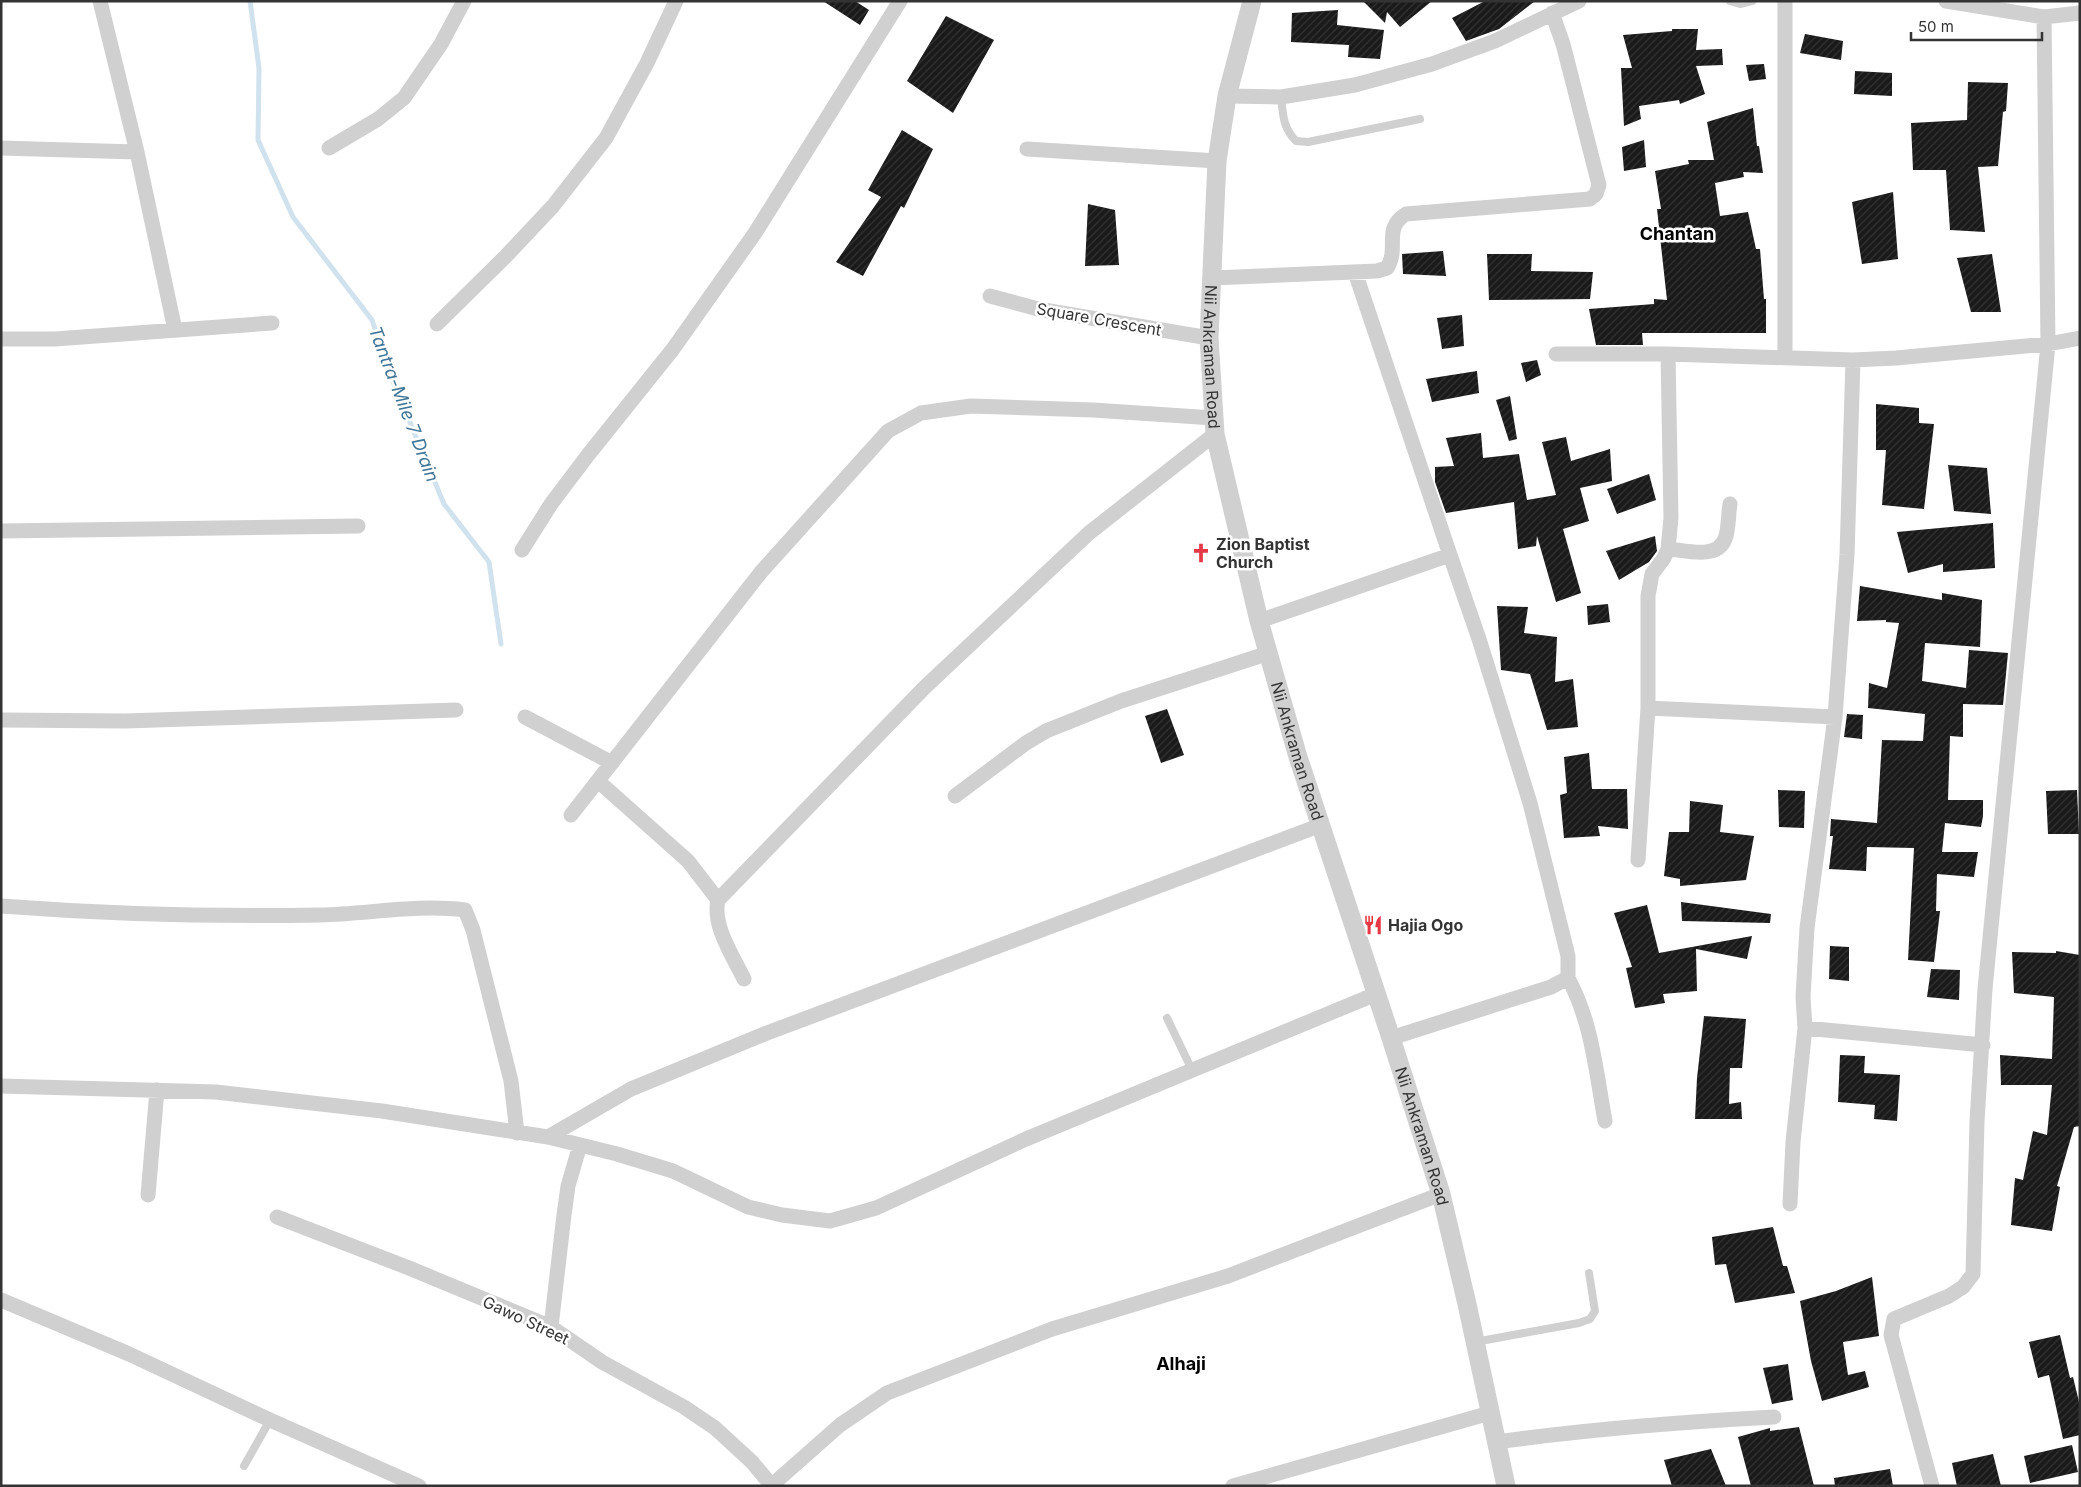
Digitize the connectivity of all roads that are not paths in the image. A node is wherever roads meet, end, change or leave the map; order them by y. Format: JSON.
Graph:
{"nodes":[{"id":1,"x":100,"y":1,"type":"edge"},
{"id":2,"x":464,"y":1,"type":"edge"},
{"id":3,"x":676,"y":1,"type":"edge"},
{"id":4,"x":900,"y":1,"type":"edge"},
{"id":5,"x":1579,"y":1,"type":"edge"},
{"id":6,"x":1730,"y":1,"type":"edge"},
{"id":7,"x":1752,"y":1,"type":"edge"},
{"id":8,"x":1785,"y":1,"type":"edge"},
{"id":9,"x":1946,"y":1,"type":"edge"},
{"id":10,"x":1250,"y":2,"type":"edge"},
{"id":11,"x":1552,"y":13,"type":"junction"},
{"id":12,"x":2080,"y":13,"type":"edge"},
{"id":13,"x":2044,"y":17,"type":"junction"},
{"id":14,"x":1227,"y":96,"type":"junction"},
{"id":15,"x":1281,"y":97,"type":"junction"},
{"id":16,"x":1420,"y":119,"type":"dead end"},
{"id":17,"x":1,"y":148,"type":"edge"},
{"id":18,"x":329,"y":148,"type":"dead end"},
{"id":19,"x":1027,"y":149,"type":"dead end"},
{"id":20,"x":137,"y":152,"type":"junction"},
{"id":21,"x":1217,"y":161,"type":"junction"},
{"id":22,"x":1355,"y":272,"type":"junction"},
{"id":23,"x":1213,"y":278,"type":"junction"},
{"id":24,"x":990,"y":296,"type":"dead end"},
{"id":25,"x":272,"y":323,"type":"dead end"},
{"id":26,"x":437,"y":324,"type":"dead end"},
{"id":27,"x":175,"y":330,"type":"junction"},
{"id":28,"x":1209,"y":338,"type":"junction"},
{"id":29,"x":2080,"y":338,"type":"edge"},
{"id":30,"x":1,"y":339,"type":"edge"},
{"id":31,"x":2048,"y":344,"type":"junction"},
{"id":32,"x":1556,"y":354,"type":"dead end"},
{"id":33,"x":1668,"y":354,"type":"junction"},
{"id":34,"x":1785,"y":357,"type":"junction"},
{"id":35,"x":1853,"y":360,"type":"junction"},
{"id":36,"x":1215,"y":426,"type":"junction"},
{"id":37,"x":1730,"y":504,"type":"dead end"},
{"id":38,"x":358,"y":526,"type":"dead end"},
{"id":39,"x":1,"y":531,"type":"edge"},
{"id":40,"x":1668,"y":548,"type":"junction"},
{"id":41,"x":522,"y":550,"type":"dead end"},
{"id":42,"x":1450,"y":555,"type":"junction"},
{"id":43,"x":1260,"y":622,"type":"junction"},
{"id":44,"x":1269,"y":653,"type":"junction"},
{"id":45,"x":1648,"y":708,"type":"junction"},
{"id":46,"x":456,"y":710,"type":"dead end"},
{"id":47,"x":525,"y":717,"type":"dead end"},
{"id":48,"x":1835,"y":718,"type":"junction"},
{"id":49,"x":1,"y":720,"type":"edge"},
{"id":50,"x":612,"y":763,"type":"junction"},
{"id":51,"x":598,"y":781,"type":"junction"},
{"id":52,"x":955,"y":796,"type":"dead end"},
{"id":53,"x":571,"y":815,"type":"dead end"},
{"id":54,"x":1320,"y":825,"type":"junction"},
{"id":55,"x":1638,"y":860,"type":"dead end"},
{"id":56,"x":718,"y":900,"type":"junction"},
{"id":57,"x":1,"y":906,"type":"edge"},
{"id":58,"x":1568,"y":978,"type":"junction"},
{"id":59,"x":744,"y":979,"type":"dead end"},
{"id":60,"x":1376,"y":994,"type":"junction"},
{"id":61,"x":1168,"y":1018,"type":"dead end"},
{"id":62,"x":1805,"y":1028,"type":"junction"},
{"id":63,"x":1391,"y":1038,"type":"junction"},
{"id":64,"x":1983,"y":1045,"type":"junction"},
{"id":65,"x":1192,"y":1070,"type":"junction"},
{"id":66,"x":1,"y":1086,"type":"edge"},
{"id":67,"x":157,"y":1090,"type":"junction"},
{"id":68,"x":1605,"y":1121,"type":"dead end"},
{"id":69,"x":517,"y":1133,"type":"junction"},
{"id":70,"x":548,"y":1137,"type":"junction"},
{"id":71,"x":580,"y":1145,"type":"junction"},
{"id":72,"x":1440,"y":1194,"type":"junction"},
{"id":73,"x":148,"y":1195,"type":"dead end"},
{"id":74,"x":1790,"y":1204,"type":"dead end"},
{"id":75,"x":277,"y":1217,"type":"dead end"},
{"id":76,"x":1589,"y":1273,"type":"dead end"},
{"id":77,"x":1,"y":1300,"type":"edge"},
{"id":78,"x":551,"y":1328,"type":"junction"},
{"id":79,"x":1475,"y":1342,"type":"junction"},
{"id":80,"x":1490,"y":1413,"type":"junction"},
{"id":81,"x":1774,"y":1417,"type":"dead end"},
{"id":82,"x":270,"y":1420,"type":"junction"},
{"id":83,"x":1496,"y":1442,"type":"junction"},
{"id":84,"x":244,"y":1466,"type":"dead end"},
{"id":85,"x":772,"y":1485,"type":"edge"},
{"id":86,"x":419,"y":1486,"type":"edge"},
{"id":87,"x":1233,"y":1486,"type":"edge"},
{"id":88,"x":1506,"y":1486,"type":"edge"},
{"id":89,"x":1932,"y":1486,"type":"edge"}],
"edges":[{"from":1,"to":20,"type":"street"},
{"from":2,"to":18,"type":"street"},
{"from":3,"to":26,"type":"street"},
{"from":4,"to":41,"type":"street"},
{"from":5,"to":11,"type":"street"},
{"from":6,"to":7,"type":"lane"},
{"from":8,"to":34,"type":"street"},
{"from":9,"to":13,"type":"street"},
{"from":10,"to":14,"type":"street","name":"Nii Ankraman Road"},
{"from":11,"to":15,"type":"street"},
{"from":11,"to":22,"type":"street"},
{"from":12,"to":13,"type":"street"},
{"from":13,"to":31,"type":"street"},
{"from":14,"to":15,"type":"street"},
{"from":14,"to":21,"type":"street","name":"Nii Ankraman Road"},
{"from":15,"to":16,"type":"lane"},
{"from":17,"to":20,"type":"street"},
{"from":19,"to":21,"type":"street"},
{"from":20,"to":27,"type":"street"},
{"from":21,"to":23,"type":"street","name":"Nii Ankraman Road"},
{"from":22,"to":23,"type":"street"},
{"from":22,"to":42,"type":"street"},
{"from":23,"to":28,"type":"street","name":"Nii Ankraman Road"},
{"from":24,"to":28,"type":"street","name":"Square Crescent"},
{"from":25,"to":27,"type":"street"},
{"from":27,"to":30,"type":"street"},
{"from":28,"to":36,"type":"street","name":"Nii Ankraman Road"},
{"from":29,"to":31,"type":"street"},
{"from":31,"to":35,"type":"street"},
{"from":31,"to":64,"type":"street"},
{"from":32,"to":33,"type":"street"},
{"from":33,"to":34,"type":"street"},
{"from":33,"to":40,"type":"street"},
{"from":34,"to":35,"type":"street"},
{"from":35,"to":48,"type":"street"},
{"from":36,"to":43,"type":"street","name":"Nii Ankraman Road"},
{"from":36,"to":50,"type":"street"},
{"from":36,"to":56,"type":"street"},
{"from":37,"to":40,"type":"street"},
{"from":38,"to":39,"type":"street"},
{"from":40,"to":45,"type":"street"},
{"from":42,"to":43,"type":"street"},
{"from":42,"to":58,"type":"street"},
{"from":43,"to":44,"type":"street","name":"Nii Ankraman Road"},
{"from":44,"to":52,"type":"street"},
{"from":44,"to":54,"type":"street","name":"Nii Ankraman Road"},
{"from":45,"to":48,"type":"street"},
{"from":45,"to":55,"type":"street"},
{"from":46,"to":49,"type":"street"},
{"from":47,"to":50,"type":"street"},
{"from":48,"to":62,"type":"street"},
{"from":50,"to":51,"type":"street"},
{"from":51,"to":53,"type":"street"},
{"from":51,"to":56,"type":"street"},
{"from":54,"to":60,"type":"street","name":"Nii Ankraman Road"},
{"from":54,"to":70,"type":"street"},
{"from":56,"to":59,"type":"street"},
{"from":57,"to":69,"type":"street"},
{"from":58,"to":63,"type":"street"},
{"from":58,"to":68,"type":"street"},
{"from":60,"to":63,"type":"street","name":"Nii Ankraman Road"},
{"from":60,"to":65,"type":"street"},
{"from":61,"to":65,"type":"lane"},
{"from":62,"to":64,"type":"street"},
{"from":62,"to":74,"type":"street"},
{"from":63,"to":72,"type":"street","name":"Nii Ankraman Road"},
{"from":64,"to":89,"type":"street"},
{"from":65,"to":71,"type":"street"},
{"from":66,"to":67,"type":"street"},
{"from":67,"to":69,"type":"street"},
{"from":67,"to":73,"type":"street"},
{"from":69,"to":70,"type":"street"},
{"from":70,"to":71,"type":"street"},
{"from":71,"to":78,"type":"street"},
{"from":72,"to":79,"type":"street","name":"Nii Ankraman Road"},
{"from":72,"to":85,"type":"street"},
{"from":75,"to":78,"type":"street","name":"Gawo Street"},
{"from":76,"to":79,"type":"lane"},
{"from":77,"to":82,"type":"street"},
{"from":78,"to":85,"type":"street","name":"Gawo Street"},
{"from":79,"to":80,"type":"street","name":"Nii Ankraman Road"},
{"from":80,"to":83,"type":"street","name":"Nii Ankraman Road"},
{"from":80,"to":87,"type":"street"},
{"from":81,"to":83,"type":"street"},
{"from":82,"to":84,"type":"lane"},
{"from":82,"to":86,"type":"street"},
{"from":83,"to":88,"type":"street","name":"Nii Ankraman Road"}]}
